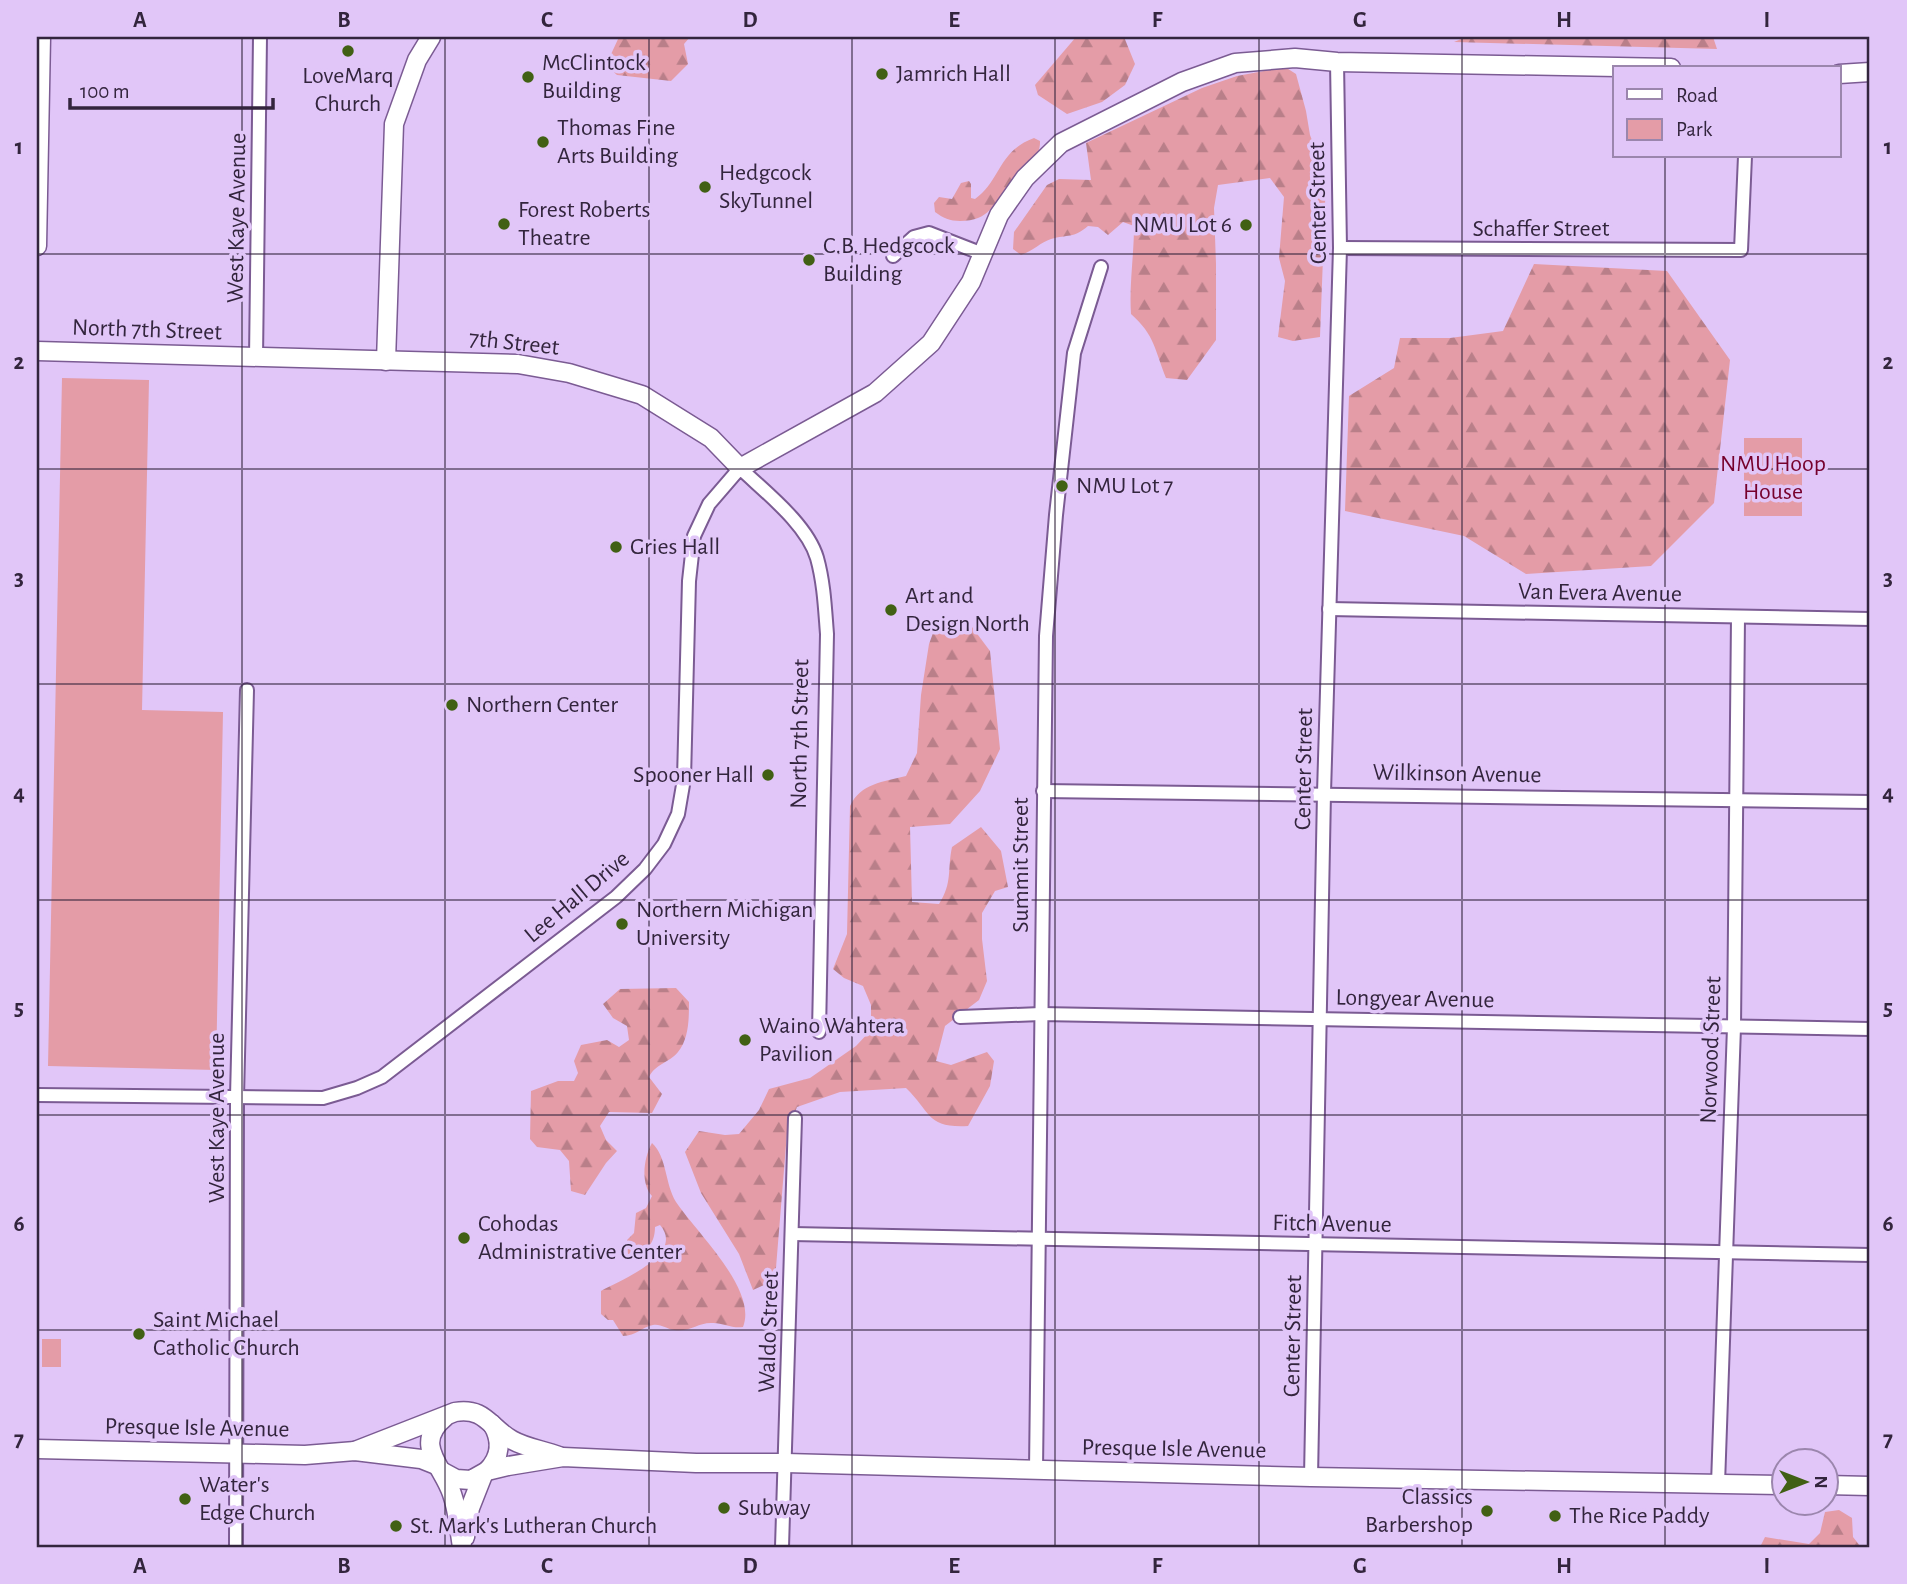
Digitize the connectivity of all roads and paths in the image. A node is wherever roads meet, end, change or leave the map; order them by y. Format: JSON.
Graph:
{"nodes":[{"id":1,"x":41,"y":37,"type":"edge"},
{"id":2,"x":260,"y":37,"type":"edge"},
{"id":3,"x":431,"y":37,"type":"edge"},
{"id":4,"x":1337,"y":62,"type":"junction"},
{"id":5,"x":1613,"y":67,"type":"edge"},
{"id":6,"x":1870,"y":72,"type":"edge"},
{"id":7,"x":1840,"y":74,"type":"edge"},
{"id":8,"x":1745,"y":158,"type":"edge"},
{"id":9,"x":37,"y":246,"type":"edge"},
{"id":10,"x":1340,"y":248,"type":"junction"},
{"id":11,"x":983,"y":254,"type":"junction"},
{"id":12,"x":893,"y":256,"type":"dead end"},
{"id":13,"x":1101,"y":267,"type":"dead end"},
{"id":14,"x":37,"y":351,"type":"edge"},
{"id":15,"x":256,"y":358,"type":"junction"},
{"id":16,"x":386,"y":361,"type":"junction"},
{"id":17,"x":740,"y":468,"type":"junction"},
{"id":18,"x":1329,"y":609,"type":"junction"},
{"id":19,"x":1738,"y":617,"type":"junction"},
{"id":20,"x":1870,"y":619,"type":"edge"},
{"id":21,"x":247,"y":690,"type":"dead end"},
{"id":22,"x":1043,"y":791,"type":"junction"},
{"id":23,"x":1324,"y":793,"type":"junction"},
{"id":24,"x":1737,"y":800,"type":"junction"},
{"id":25,"x":1870,"y":802,"type":"edge"},
{"id":26,"x":1041,"y":1014,"type":"junction"},
{"id":27,"x":960,"y":1017,"type":"dead end"},
{"id":28,"x":1320,"y":1019,"type":"junction"},
{"id":29,"x":1734,"y":1027,"type":"junction"},
{"id":30,"x":1870,"y":1029,"type":"edge"},
{"id":31,"x":819,"y":1032,"type":"dead end"},
{"id":32,"x":37,"y":1095,"type":"edge"},
{"id":33,"x":237,"y":1097,"type":"junction"},
{"id":34,"x":795,"y":1118,"type":"dead end"},
{"id":35,"x":792,"y":1234,"type":"junction"},
{"id":36,"x":1039,"y":1240,"type":"junction"},
{"id":37,"x":1315,"y":1244,"type":"junction"},
{"id":38,"x":1725,"y":1252,"type":"junction"},
{"id":39,"x":1870,"y":1255,"type":"edge"},
{"id":40,"x":448,"y":1415,"type":"junction"},
{"id":41,"x":490,"y":1421,"type":"junction"},
{"id":42,"x":37,"y":1449,"type":"edge"},
{"id":43,"x":355,"y":1451,"type":"junction"},
{"id":44,"x":238,"y":1453,"type":"junction"},
{"id":45,"x":563,"y":1457,"type":"junction"},
{"id":46,"x":786,"y":1463,"type":"junction"},
{"id":47,"x":439,"y":1469,"type":"junction"},
{"id":48,"x":1036,"y":1470,"type":"junction"},
{"id":49,"x":485,"y":1473,"type":"junction"},
{"id":50,"x":1311,"y":1477,"type":"junction"},
{"id":51,"x":1718,"y":1484,"type":"junction"},
{"id":52,"x":1770,"y":1485,"type":"edge"},
{"id":53,"x":1840,"y":1485,"type":"edge"},
{"id":54,"x":1870,"y":1486,"type":"edge"},
{"id":55,"x":236,"y":1547,"type":"edge"},
{"id":56,"x":462,"y":1547,"type":"edge"},
{"id":57,"x":782,"y":1547,"type":"edge"}],
"edges":[{"from":1,"to":9,"type":"street"},
{"from":2,"to":15,"type":"street","name":"West Kaye Avenue"},
{"from":3,"to":16,"type":"street"},
{"from":4,"to":5,"type":"street"},
{"from":4,"to":10,"type":"street","name":"Center Street"},
{"from":4,"to":11,"type":"street"},
{"from":6,"to":7,"type":"street"},
{"from":8,"to":10,"type":"street","name":"Schaffer Street"},
{"from":10,"to":18,"type":"street","name":"Center Street"},
{"from":11,"to":12,"type":"street"},
{"from":11,"to":17,"type":"street"},
{"from":13,"to":22,"type":"street","name":"Summit Street"},
{"from":14,"to":15,"type":"street","name":"North 7th Street"},
{"from":15,"to":16,"type":"street","name":"7th Street"},
{"from":16,"to":17,"type":"street","name":"7th Street"},
{"from":17,"to":31,"type":"street","name":"North 7th Street"},
{"from":17,"to":33,"type":"street","name":"Lee Hall Drive"},
{"from":18,"to":19,"type":"street","name":"Van Evera Avenue"},
{"from":18,"to":23,"type":"street","name":"Center Street"},
{"from":19,"to":20,"type":"street","name":"Van Evera Avenue"},
{"from":19,"to":24,"type":"street","name":"Norwood Street"},
{"from":21,"to":33,"type":"street","name":"West Kaye Avenue"},
{"from":22,"to":23,"type":"street","name":"Wilkinson Avenue"},
{"from":22,"to":26,"type":"street","name":"Summit Street"},
{"from":23,"to":24,"type":"street","name":"Wilkinson Avenue"},
{"from":23,"to":28,"type":"street","name":"Center Street"},
{"from":24,"to":25,"type":"street","name":"Wilkinson Avenue"},
{"from":24,"to":29,"type":"street","name":"Norwood Street"},
{"from":26,"to":27,"type":"street","name":"Longyear Avenue"},
{"from":26,"to":28,"type":"street","name":"Longyear Avenue"},
{"from":26,"to":36,"type":"street","name":"Summit Street"},
{"from":28,"to":29,"type":"street","name":"Longyear Avenue"},
{"from":28,"to":37,"type":"street","name":"Center Street"},
{"from":29,"to":30,"type":"street","name":"Longyear Avenue"},
{"from":29,"to":38,"type":"street","name":"Norwood Street"},
{"from":32,"to":33,"type":"street","name":"Lee Hall Drive"},
{"from":33,"to":44,"type":"street","name":"West Kaye Avenue"},
{"from":34,"to":35,"type":"street","name":"Waldo Street"},
{"from":35,"to":36,"type":"street","name":"Fitch Avenue"},
{"from":35,"to":46,"type":"street","name":"Waldo Street"},
{"from":36,"to":37,"type":"street","name":"Fitch Avenue"},
{"from":36,"to":48,"type":"street","name":"Summit Street"},
{"from":37,"to":38,"type":"street","name":"Fitch Avenue"},
{"from":37,"to":50,"type":"street","name":"Center Street"},
{"from":38,"to":39,"type":"street","name":"Fitch Avenue"},
{"from":38,"to":51,"type":"street","name":"Norwood Street"},
{"from":40,"to":41,"type":"street","name":"Presque Isle Avenue"},
{"from":40,"to":43,"type":"street","name":"Presque Isle Avenue"},
{"from":40,"to":47,"type":"street"},
{"from":41,"to":45,"type":"street","name":"Presque Isle Avenue"},
{"from":41,"to":49,"type":"street"},
{"from":42,"to":44,"type":"street","name":"Presque Isle Avenue"},
{"from":43,"to":44,"type":"street","name":"Presque Isle Avenue"},
{"from":43,"to":47,"type":"street","name":"Presque Isle Avenue"},
{"from":44,"to":55,"type":"street","name":"West Kaye Avenue"},
{"from":45,"to":46,"type":"street","name":"Presque Isle Avenue"},
{"from":45,"to":49,"type":"street","name":"Presque Isle Avenue"},
{"from":46,"to":48,"type":"street","name":"Presque Isle Avenue"},
{"from":46,"to":57,"type":"street","name":"Waldo Street"},
{"from":47,"to":49,"type":"street","name":"Presque Isle Avenue"},
{"from":47,"to":56,"type":"street"},
{"from":48,"to":50,"type":"street","name":"Presque Isle Avenue"},
{"from":49,"to":56,"type":"street"},
{"from":50,"to":51,"type":"street","name":"Presque Isle Avenue"},
{"from":51,"to":52,"type":"street","name":"Presque Isle Avenue"},
{"from":53,"to":54,"type":"street"}]}
